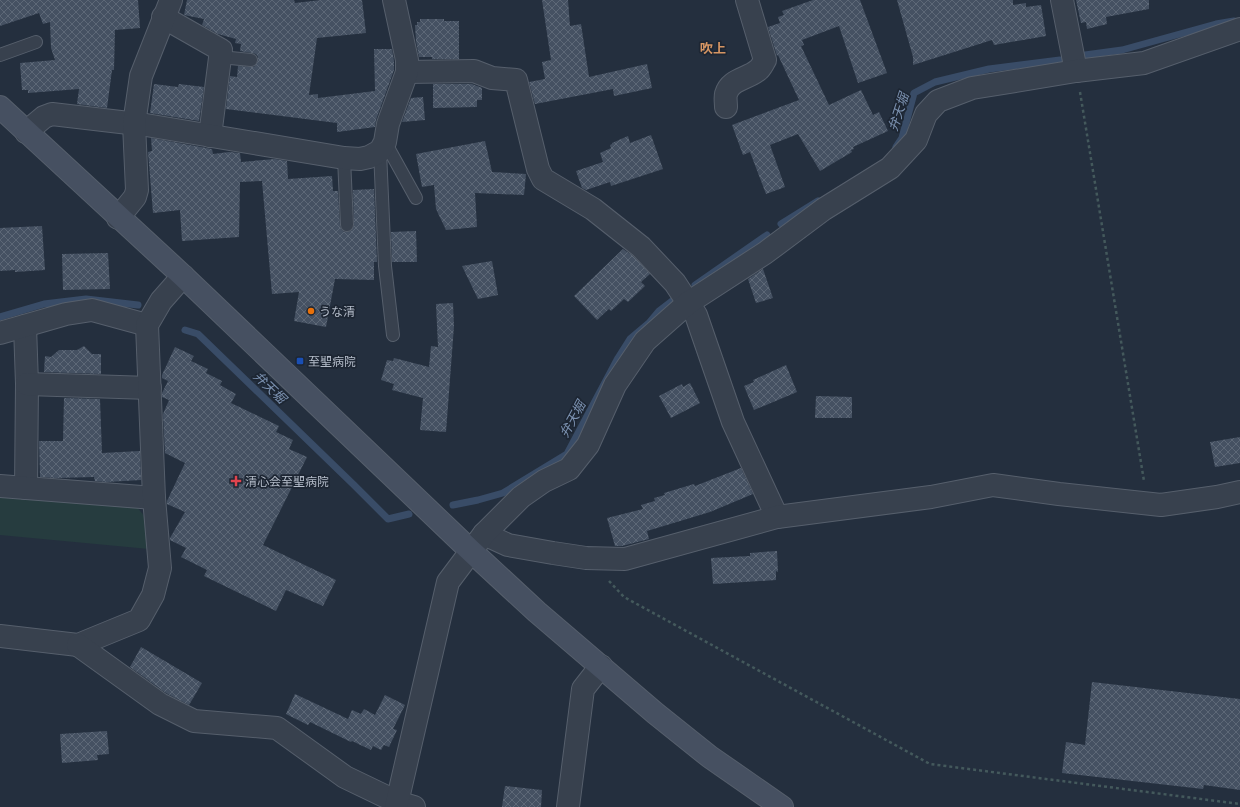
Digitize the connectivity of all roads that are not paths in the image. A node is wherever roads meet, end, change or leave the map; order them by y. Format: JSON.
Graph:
{"nodes":[{"id":1,"x":394,"y":0,"type":"edge"},
{"id":2,"x":747,"y":0,"type":"edge"},
{"id":3,"x":1062,"y":0,"type":"edge"},
{"id":4,"x":167,"y":9,"type":"edge"},
{"id":5,"x":1240,"y":29,"type":"edge"},
{"id":6,"x":36,"y":42,"type":"dead end"},
{"id":7,"x":0,"y":54,"type":"edge"},
{"id":8,"x":220,"y":57,"type":"junction"},
{"id":9,"x":251,"y":60,"type":"dead end"},
{"id":10,"x":407,"y":72,"type":"junction"},
{"id":11,"x":1076,"y":72,"type":"junction"},
{"id":12,"x":0,"y":107,"type":"edge"},
{"id":13,"x":726,"y":107,"type":"dead end"},
{"id":14,"x":134,"y":124,"type":"junction"},
{"id":15,"x":26,"y":132,"type":"junction"},
{"id":16,"x":210,"y":136,"type":"junction"},
{"id":17,"x":383,"y":147,"type":"junction"},
{"id":18,"x":344,"y":158,"type":"junction"},
{"id":19,"x":416,"y":198,"type":"dead end"},
{"id":20,"x":118,"y":218,"type":"junction"},
{"id":21,"x":347,"y":225,"type":"dead end"},
{"id":22,"x":183,"y":276,"type":"junction"},
{"id":23,"x":688,"y":303,"type":"junction"},
{"id":24,"x":148,"y":325,"type":"junction"},
{"id":25,"x":25,"y":326,"type":"junction"},
{"id":26,"x":0,"y":333,"type":"edge"},
{"id":27,"x":392,"y":335,"type":"dead end"},
{"id":28,"x":27,"y":384,"type":"junction"},
{"id":29,"x":150,"y":388,"type":"junction"},
{"id":30,"x":0,"y":486,"type":"edge"},
{"id":31,"x":26,"y":488,"type":"junction"},
{"id":32,"x":1240,"y":492,"type":"edge"},
{"id":33,"x":154,"y":498,"type":"junction"},
{"id":34,"x":777,"y":517,"type":"junction"},
{"id":35,"x":484,"y":534,"type":"junction"},
{"id":36,"x":471,"y":551,"type":"junction"},
{"id":37,"x":0,"y":636,"type":"edge"},
{"id":38,"x":78,"y":645,"type":"junction"},
{"id":39,"x":601,"y":666,"type":"junction"},
{"id":40,"x":402,"y":805,"type":"edge"},
{"id":41,"x":568,"y":807,"type":"edge"},
{"id":42,"x":782,"y":807,"type":"edge"}],
"edges":[{"from":1,"to":10,"type":"street"},
{"from":2,"to":13,"type":"street"},
{"from":3,"to":11,"type":"street"},
{"from":4,"to":8,"type":"street"},
{"from":4,"to":14,"type":"street"},
{"from":5,"to":11,"type":"street"},
{"from":6,"to":7,"type":"lane"},
{"from":8,"to":9,"type":"lane"},
{"from":8,"to":16,"type":"street"},
{"from":10,"to":17,"type":"street"},
{"from":10,"to":23,"type":"street"},
{"from":11,"to":23,"type":"street"},
{"from":12,"to":15,"type":"street"},
{"from":14,"to":15,"type":"street"},
{"from":14,"to":16,"type":"street"},
{"from":14,"to":20,"type":"street"},
{"from":15,"to":20,"type":"street"},
{"from":16,"to":18,"type":"street"},
{"from":17,"to":18,"type":"street"},
{"from":17,"to":19,"type":"lane"},
{"from":17,"to":27,"type":"lane"},
{"from":18,"to":21,"type":"lane"},
{"from":20,"to":22,"type":"street"},
{"from":22,"to":24,"type":"street"},
{"from":22,"to":36,"type":"street"},
{"from":23,"to":34,"type":"street"},
{"from":23,"to":35,"type":"street"},
{"from":24,"to":25,"type":"street"},
{"from":24,"to":29,"type":"street"},
{"from":25,"to":26,"type":"street"},
{"from":25,"to":28,"type":"street"},
{"from":28,"to":29,"type":"street"},
{"from":28,"to":31,"type":"street"},
{"from":29,"to":33,"type":"street"},
{"from":30,"to":31,"type":"street"},
{"from":31,"to":33,"type":"street"},
{"from":32,"to":34,"type":"street"},
{"from":33,"to":38,"type":"street"},
{"from":34,"to":35,"type":"street"},
{"from":35,"to":36,"type":"street"},
{"from":36,"to":39,"type":"street"},
{"from":36,"to":40,"type":"street"},
{"from":37,"to":38,"type":"street"},
{"from":38,"to":40,"type":"street"},
{"from":39,"to":41,"type":"street"},
{"from":39,"to":42,"type":"street"}]}
